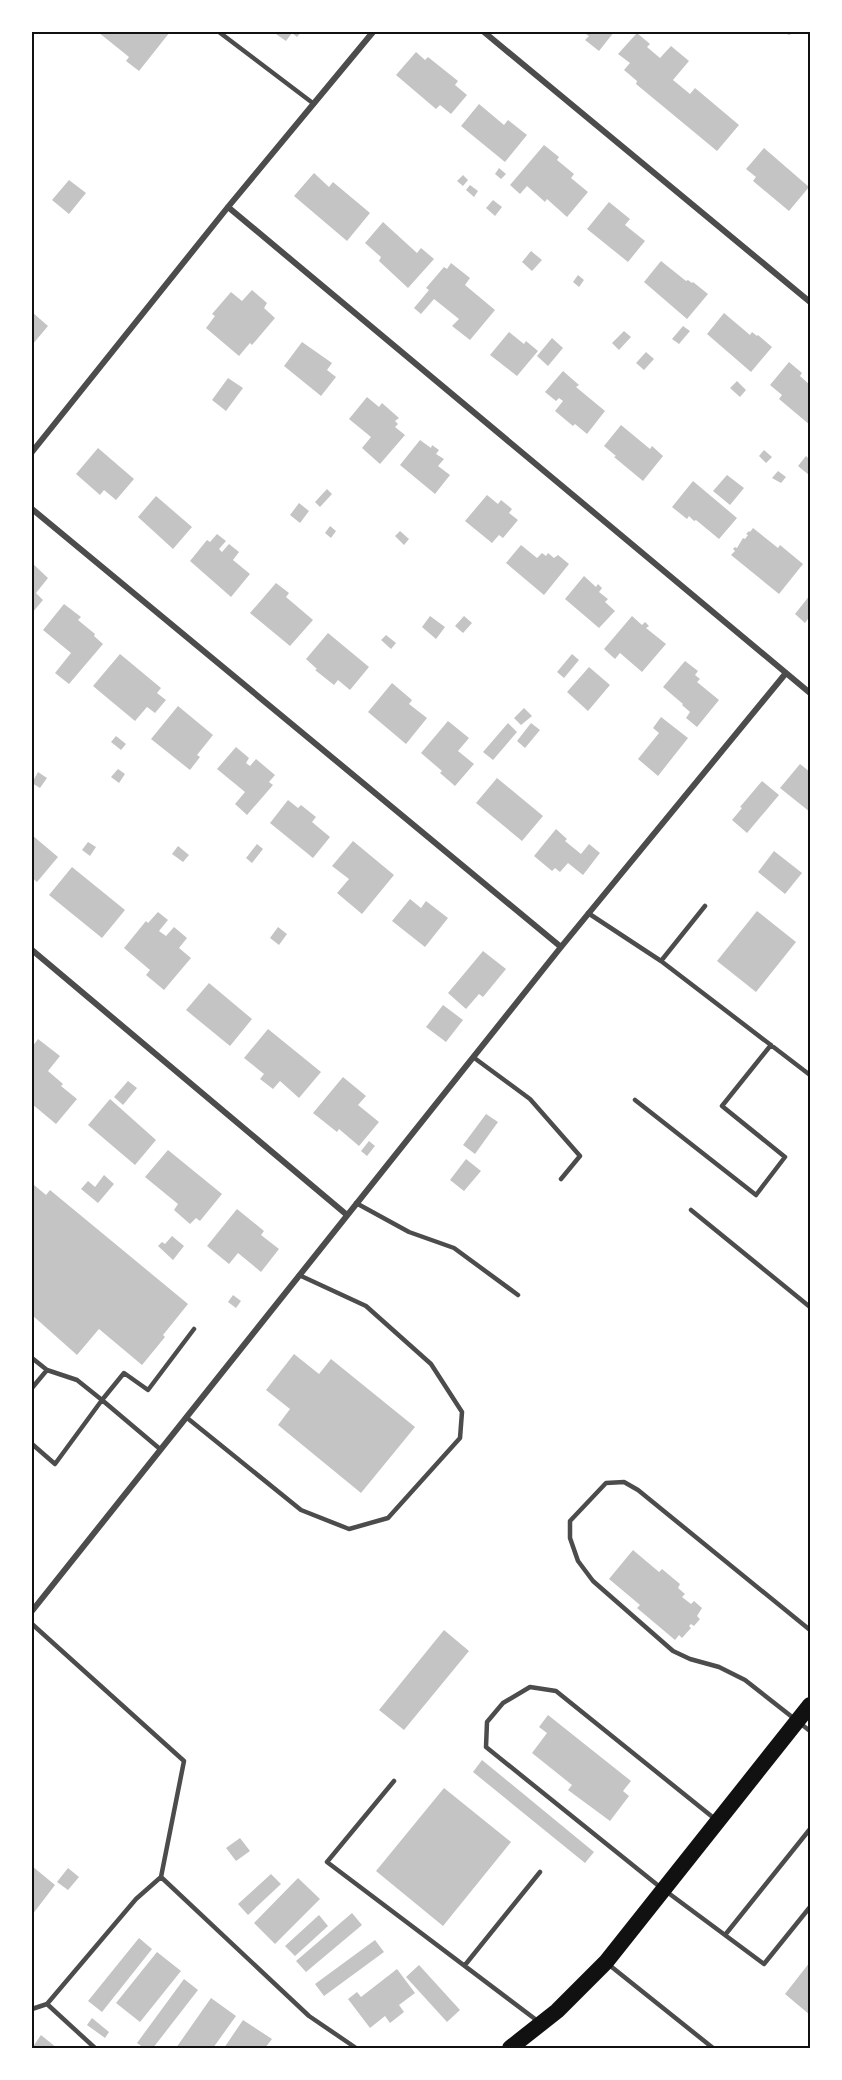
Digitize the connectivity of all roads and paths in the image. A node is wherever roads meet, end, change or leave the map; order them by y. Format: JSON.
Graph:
{"nodes":[{"id":1,"x":219,"y":32,"type":"edge"},
{"id":2,"x":373,"y":32,"type":"edge"},
{"id":3,"x":484,"y":32,"type":"edge"},
{"id":4,"x":314,"y":104,"type":"junction"},
{"id":5,"x":228,"y":207,"type":"junction"},
{"id":6,"x":810,"y":302,"type":"edge"},
{"id":7,"x":32,"y":452,"type":"edge"},
{"id":8,"x":32,"y":509,"type":"edge"},
{"id":9,"x":786,"y":673,"type":"junction"},
{"id":10,"x":810,"y":693,"type":"edge"},
{"id":11,"x":705,"y":906,"type":"dead end"},
{"id":12,"x":588,"y":913,"type":"junction"},
{"id":13,"x":561,"y":947,"type":"junction"},
{"id":14,"x":32,"y":950,"type":"edge"},
{"id":15,"x":661,"y":961,"type":"junction"},
{"id":16,"x":771,"y":1045,"type":"junction"},
{"id":17,"x":473,"y":1057,"type":"junction"},
{"id":18,"x":810,"y":1075,"type":"edge"},
{"id":19,"x":635,"y":1100,"type":"dead end"},
{"id":20,"x":561,"y":1179,"type":"dead end"},
{"id":21,"x":356,"y":1203,"type":"junction"},
{"id":22,"x":691,"y":1210,"type":"dead end"},
{"id":23,"x":347,"y":1215,"type":"junction"},
{"id":24,"x":299,"y":1275,"type":"junction"},
{"id":25,"x":518,"y":1296,"type":"dead end"},
{"id":26,"x":810,"y":1307,"type":"edge"},
{"id":27,"x":194,"y":1329,"type":"dead end"},
{"id":28,"x":32,"y":1358,"type":"edge"},
{"id":29,"x":47,"y":1370,"type":"junction"},
{"id":30,"x":32,"y":1388,"type":"edge"},
{"id":31,"x":102,"y":1400,"type":"junction"},
{"id":32,"x":186,"y":1417,"type":"junction"},
{"id":33,"x":32,"y":1444,"type":"edge"},
{"id":34,"x":160,"y":1449,"type":"junction"},
{"id":35,"x":32,"y":1611,"type":"edge"},
{"id":36,"x":32,"y":1624,"type":"edge"},
{"id":37,"x":810,"y":1630,"type":"edge"},
{"id":38,"x":810,"y":1705,"type":"edge"},
{"id":39,"x":804,"y":1726,"type":"edge"},
{"id":40,"x":394,"y":1781,"type":"dead end"},
{"id":41,"x":718,"y":1822,"type":"junction"},
{"id":42,"x":810,"y":1829,"type":"edge"},
{"id":43,"x":540,"y":1872,"type":"dead end"},
{"id":44,"x":161,"y":1877,"type":"junction"},
{"id":45,"x":664,"y":1890,"type":"junction"},
{"id":46,"x":810,"y":1906,"type":"edge"},
{"id":47,"x":725,"y":1935,"type":"junction"},
{"id":48,"x":606,"y":1962,"type":"junction"},
{"id":49,"x":465,"y":1965,"type":"junction"},
{"id":50,"x":47,"y":2004,"type":"junction"},
{"id":51,"x":32,"y":2009,"type":"edge"},
{"id":52,"x":557,"y":2011,"type":"junction"},
{"id":53,"x":542,"y":2023,"type":"junction"},
{"id":54,"x":95,"y":2049,"type":"edge"},
{"id":55,"x":356,"y":2049,"type":"edge"},
{"id":56,"x":510,"y":2049,"type":"edge"},
{"id":57,"x":530,"y":2049,"type":"edge"},
{"id":58,"x":713,"y":2049,"type":"edge"}],
"edges":[{"from":1,"to":4,"type":"lane"},
{"from":2,"to":4,"type":"street"},
{"from":3,"to":6,"type":"street"},
{"from":4,"to":5,"type":"street"},
{"from":5,"to":7,"type":"street"},
{"from":5,"to":9,"type":"street"},
{"from":8,"to":13,"type":"street"},
{"from":9,"to":10,"type":"street"},
{"from":9,"to":12,"type":"street"},
{"from":11,"to":15,"type":"lane"},
{"from":12,"to":13,"type":"street"},
{"from":12,"to":15,"type":"lane"},
{"from":13,"to":17,"type":"street"},
{"from":14,"to":23,"type":"street"},
{"from":15,"to":16,"type":"lane"},
{"from":16,"to":18,"type":"lane"},
{"from":16,"to":19,"type":"lane"},
{"from":17,"to":20,"type":"lane"},
{"from":17,"to":21,"type":"street"},
{"from":21,"to":23,"type":"street"},
{"from":21,"to":25,"type":"lane"},
{"from":22,"to":26,"type":"lane"},
{"from":23,"to":24,"type":"street"},
{"from":24,"to":32,"type":"street"},
{"from":24,"to":32,"type":"lane"},
{"from":27,"to":31,"type":"lane"},
{"from":28,"to":29,"type":"lane"},
{"from":29,"to":30,"type":"lane"},
{"from":29,"to":31,"type":"lane"},
{"from":31,"to":33,"type":"lane"},
{"from":31,"to":34,"type":"lane"},
{"from":32,"to":34,"type":"street"},
{"from":34,"to":35,"type":"street"},
{"from":36,"to":44,"type":"lane"},
{"from":37,"to":39,"type":"lane"},
{"from":38,"to":39,"type":"highway"},
{"from":39,"to":41,"type":"highway"},
{"from":40,"to":49,"type":"lane"},
{"from":41,"to":45,"type":"highway"},
{"from":41,"to":45,"type":"lane"},
{"from":42,"to":47,"type":"lane"},
{"from":43,"to":49,"type":"lane"},
{"from":44,"to":50,"type":"lane"},
{"from":44,"to":55,"type":"lane"},
{"from":45,"to":47,"type":"lane"},
{"from":45,"to":48,"type":"highway"},
{"from":46,"to":47,"type":"lane"},
{"from":48,"to":52,"type":"highway"},
{"from":48,"to":58,"type":"lane"},
{"from":49,"to":53,"type":"lane"},
{"from":50,"to":51,"type":"lane"},
{"from":50,"to":54,"type":"lane"},
{"from":52,"to":53,"type":"highway"},
{"from":52,"to":57,"type":"highway"},
{"from":53,"to":56,"type":"highway"}]}
